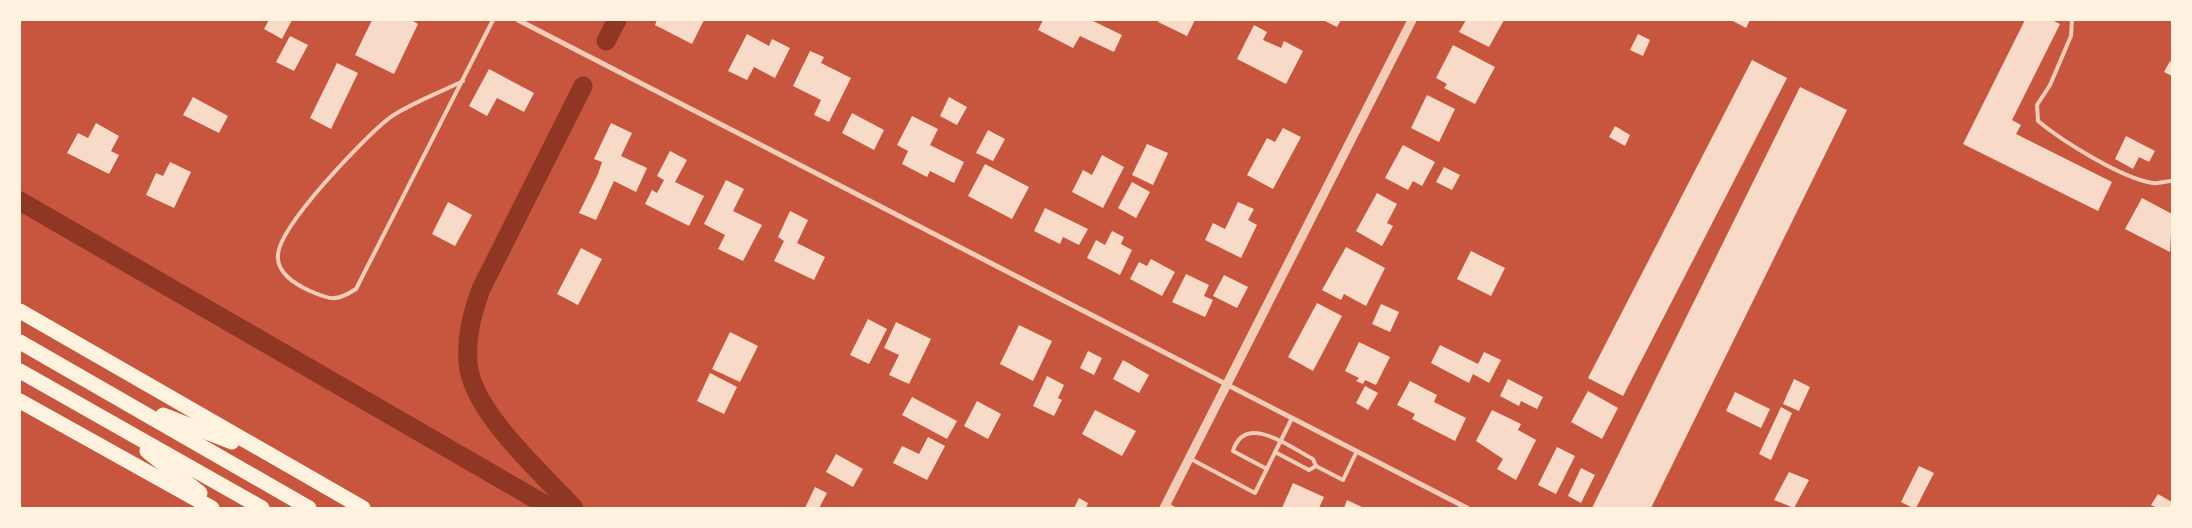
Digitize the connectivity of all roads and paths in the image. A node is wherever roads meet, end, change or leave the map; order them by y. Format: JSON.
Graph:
{"nodes":[{"id":1,"x":493,"y":20,"type":"edge"},
{"id":2,"x":518,"y":20,"type":"edge"},
{"id":3,"x":1412,"y":20,"type":"edge"},
{"id":4,"x":2072,"y":20,"type":"edge"},
{"id":5,"x":463,"y":81,"type":"junction"},
{"id":6,"x":2172,"y":181,"type":"edge"},
{"id":7,"x":20,"y":311,"type":"edge"},
{"id":8,"x":20,"y":342,"type":"edge"},
{"id":9,"x":20,"y":371,"type":"edge"},
{"id":10,"x":1227,"y":385,"type":"junction"},
{"id":11,"x":119,"y":399,"type":"junction"},
{"id":12,"x":20,"y":401,"type":"edge"},
{"id":13,"x":104,"y":418,"type":"junction"},
{"id":14,"x":1292,"y":418,"type":"junction"},
{"id":15,"x":1280,"y":441,"type":"junction"},
{"id":16,"x":1275,"y":452,"type":"junction"},
{"id":17,"x":1357,"y":452,"type":"junction"},
{"id":18,"x":1189,"y":458,"type":"junction"},
{"id":19,"x":278,"y":460,"type":"junction"},
{"id":20,"x":1316,"y":466,"type":"junction"},
{"id":21,"x":1266,"y":469,"type":"junction"},
{"id":22,"x":1168,"y":507,"type":"edge"},
{"id":23,"x":212,"y":508,"type":"edge"},
{"id":24,"x":220,"y":508,"type":"edge"},
{"id":25,"x":262,"y":508,"type":"edge"},
{"id":26,"x":309,"y":508,"type":"edge"},
{"id":27,"x":363,"y":508,"type":"edge"},
{"id":28,"x":1466,"y":508,"type":"edge"}],
"edges":[{"from":1,"to":5,"type":"lane"},
{"from":2,"to":10,"type":"street"},
{"from":3,"to":10,"type":"street"},
{"from":4,"to":6,"type":"lane"},
{"from":5,"to":5,"type":"lane"},
{"from":7,"to":19,"type":"highway"},
{"from":8,"to":11,"type":"highway"},
{"from":9,"to":13,"type":"highway"},
{"from":10,"to":14,"type":"street"},
{"from":10,"to":18,"type":"street"},
{"from":11,"to":19,"type":"highway"},
{"from":11,"to":26,"type":"highway"},
{"from":12,"to":23,"type":"highway"},
{"from":13,"to":24,"type":"highway"},
{"from":13,"to":25,"type":"highway"},
{"from":14,"to":15,"type":"lane"},
{"from":14,"to":17,"type":"street"},
{"from":15,"to":16,"type":"lane"},
{"from":15,"to":20,"type":"lane"},
{"from":15,"to":21,"type":"lane"},
{"from":16,"to":20,"type":"lane"},
{"from":16,"to":21,"type":"lane"},
{"from":17,"to":20,"type":"lane"},
{"from":17,"to":28,"type":"street"},
{"from":18,"to":21,"type":"lane"},
{"from":18,"to":22,"type":"street"},
{"from":19,"to":27,"type":"highway"}]}
